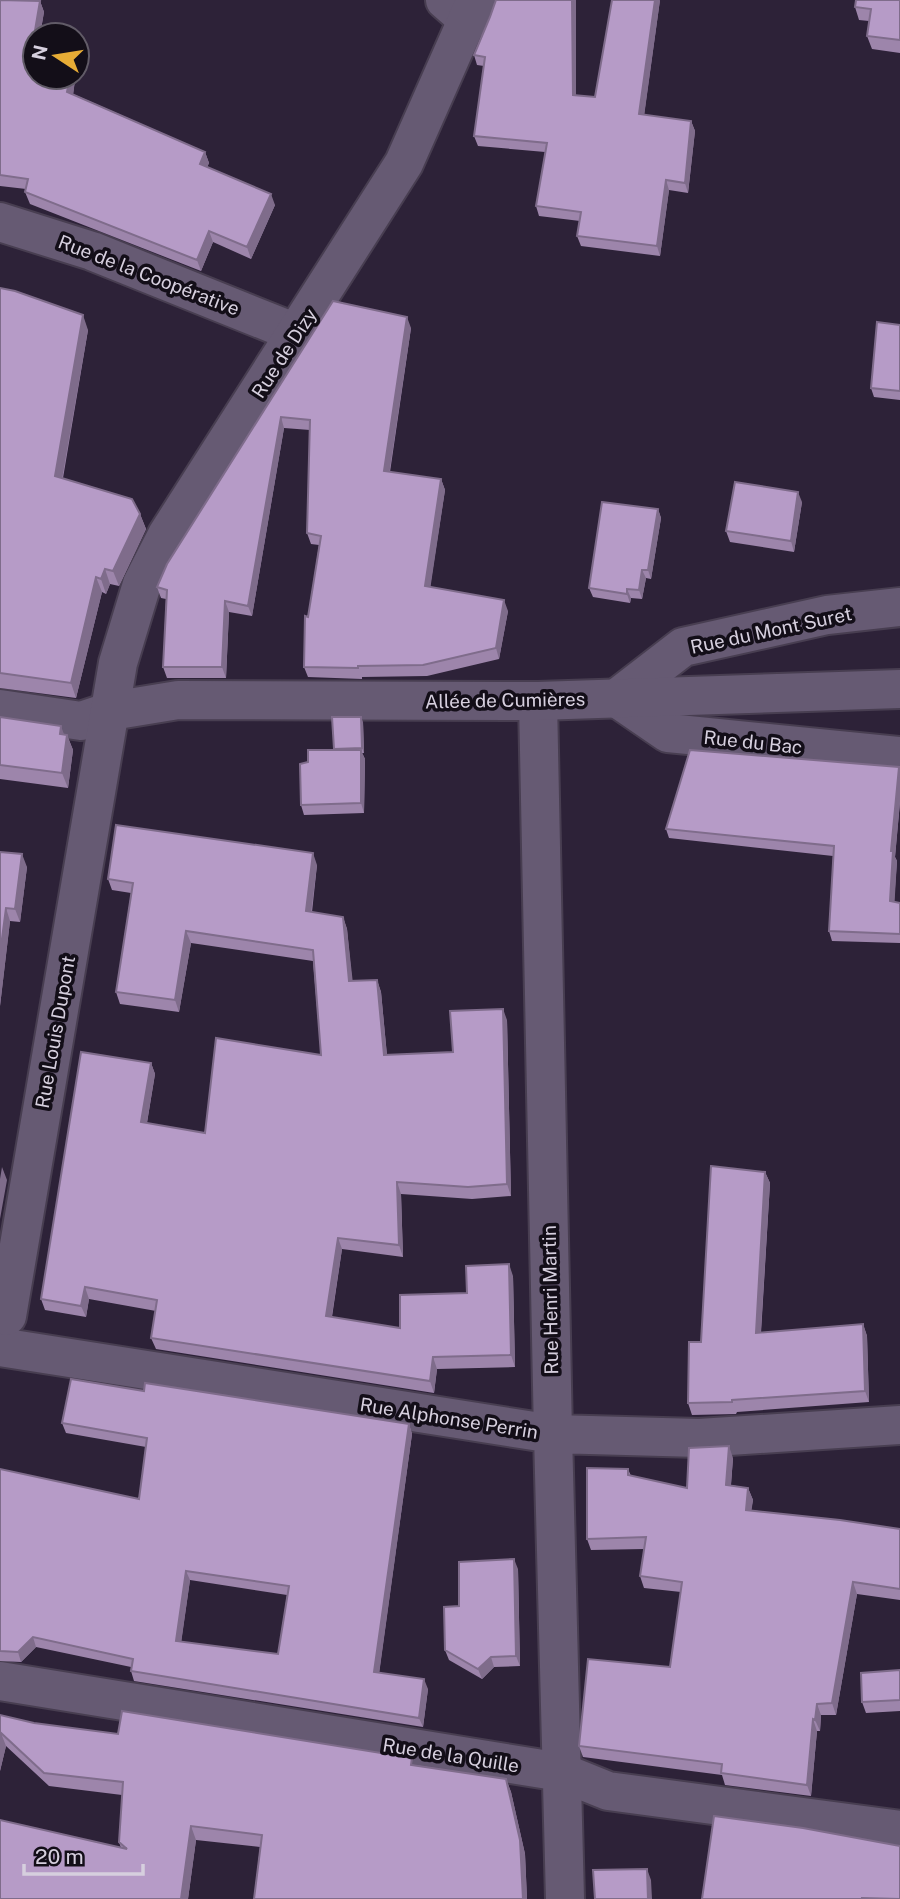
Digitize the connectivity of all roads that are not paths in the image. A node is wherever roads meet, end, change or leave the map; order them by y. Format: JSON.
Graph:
{"nodes":[{"id":1,"x":463,"y":7,"type":"edge"},
{"id":2,"x":0,"y":222,"type":"edge"},
{"id":3,"x":296,"y":333,"type":"junction"},
{"id":4,"x":900,"y":607,"type":"edge"},
{"id":5,"x":900,"y":690,"type":"edge"},
{"id":6,"x":617,"y":698,"type":"junction"},
{"id":7,"x":538,"y":701,"type":"junction"},
{"id":8,"x":0,"y":709,"type":"edge"},
{"id":9,"x":111,"y":711,"type":"junction"},
{"id":10,"x":900,"y":756,"type":"edge"},
{"id":11,"x":2,"y":1341,"type":"edge"},
{"id":12,"x":900,"y":1425,"type":"edge"},
{"id":13,"x":553,"y":1434,"type":"junction"},
{"id":14,"x":0,"y":1681,"type":"edge"},
{"id":15,"x":561,"y":1772,"type":"junction"},
{"id":16,"x":900,"y":1830,"type":"edge"},
{"id":17,"x":565,"y":1899,"type":"edge"}],
"edges":[{"from":1,"to":3,"type":"street","name":"Rue de Dizy"},
{"from":2,"to":3,"type":"street","name":"Rue de la Coopérative"},
{"from":3,"to":9,"type":"street","name":"Rue de Dizy"},
{"from":4,"to":6,"type":"street","name":"Rue du Mont Suret"},
{"from":5,"to":6,"type":"street","name":"Allée de Cumières"},
{"from":6,"to":7,"type":"street","name":"Allée de Cumières"},
{"from":6,"to":10,"type":"street","name":"Rue du Bac"},
{"from":7,"to":9,"type":"street","name":"Allée de Cumières"},
{"from":7,"to":13,"type":"street","name":"Rue Henri Martin"},
{"from":8,"to":9,"type":"street","name":"Allée de Cumières"},
{"from":9,"to":11,"type":"street","name":"Rue Louis Dupont"},
{"from":11,"to":13,"type":"street","name":"Rue Alphonse Perrin"},
{"from":12,"to":13,"type":"street","name":"Rue Alphonse Perrin"},
{"from":13,"to":15,"type":"street","name":"Rue Henri Martin"},
{"from":14,"to":15,"type":"street","name":"Rue de la Quille"},
{"from":15,"to":16,"type":"street","name":"Rue de la Quille"},
{"from":15,"to":17,"type":"street","name":"Rue Henri Martin"}]}
